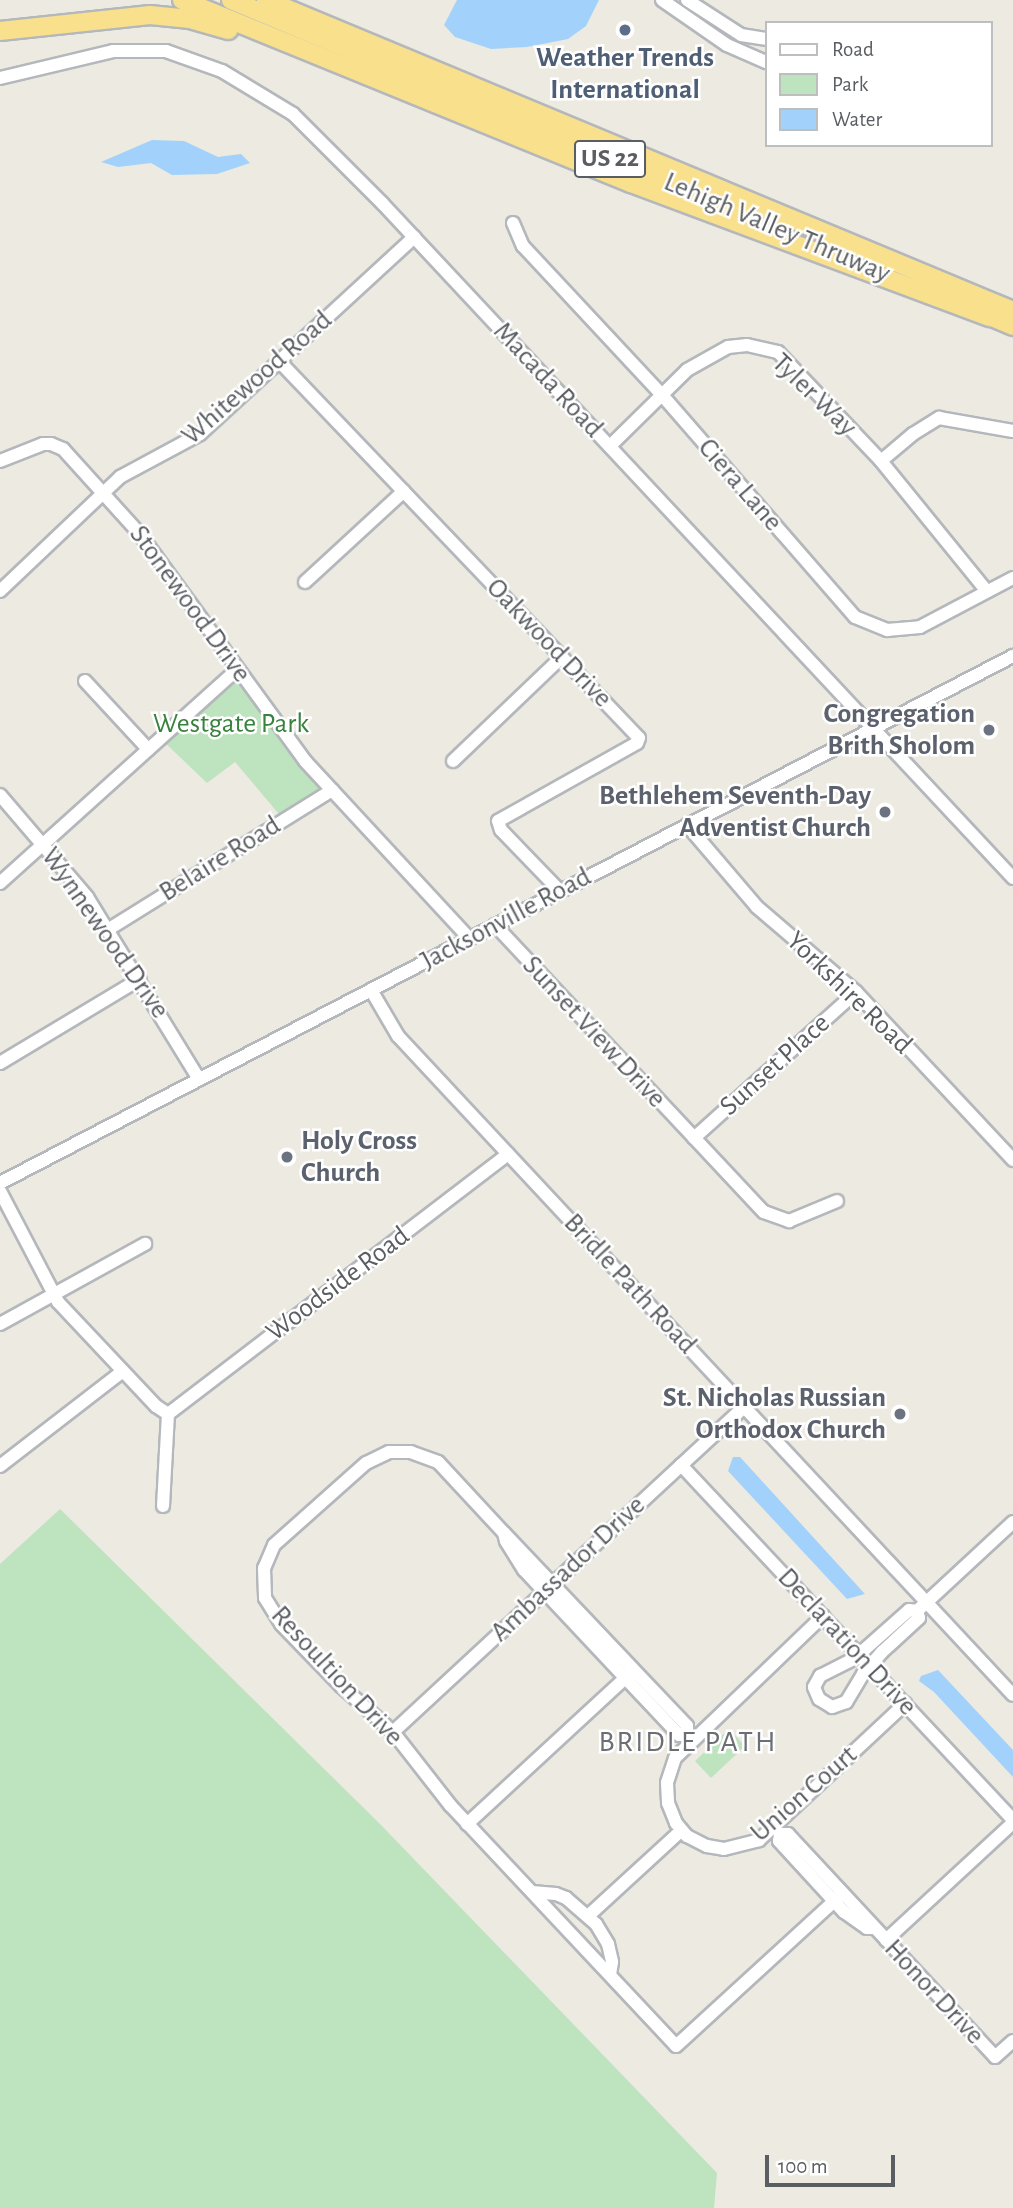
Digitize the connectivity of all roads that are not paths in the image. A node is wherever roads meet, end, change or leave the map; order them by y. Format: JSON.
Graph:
{"nodes":[{"id":1,"x":182,"y":0,"type":"edge"},
{"id":2,"x":231,"y":0,"type":"edge"},
{"id":3,"x":265,"y":0,"type":"edge"},
{"id":4,"x":285,"y":0,"type":"edge"},
{"id":5,"x":662,"y":0,"type":"edge"},
{"id":6,"x":687,"y":0,"type":"edge"},
{"id":7,"x":0,"y":31,"type":"edge"},
{"id":8,"x":344,"y":33,"type":"junction"},
{"id":9,"x":764,"y":39,"type":"edge"},
{"id":10,"x":764,"y":61,"type":"edge"},
{"id":11,"x":0,"y":78,"type":"edge"},
{"id":12,"x":413,"y":92,"type":"junction"},
{"id":13,"x":513,"y":223,"type":"dead end"},
{"id":14,"x":414,"y":237,"type":"junction"},
{"id":15,"x":1013,"y":311,"type":"edge"},
{"id":16,"x":990,"y":317,"type":"junction"},
{"id":17,"x":1013,"y":326,"type":"edge"},
{"id":18,"x":279,"y":362,"type":"junction"},
{"id":19,"x":662,"y":396,"type":"junction"},
{"id":20,"x":1013,"y":431,"type":"edge"},
{"id":21,"x":610,"y":446,"type":"junction"},
{"id":22,"x":0,"y":461,"type":"edge"},
{"id":23,"x":881,"y":461,"type":"junction"},
{"id":24,"x":104,"y":491,"type":"junction"},
{"id":25,"x":404,"y":491,"type":"junction"},
{"id":26,"x":1013,"y":578,"type":"edge"},
{"id":27,"x":305,"y":582,"type":"dead end"},
{"id":28,"x":986,"y":590,"type":"junction"},
{"id":29,"x":0,"y":591,"type":"edge"},
{"id":30,"x":1013,"y":656,"type":"edge"},
{"id":31,"x":562,"y":657,"type":"junction"},
{"id":32,"x":238,"y":669,"type":"junction"},
{"id":33,"x":85,"y":681,"type":"dead end"},
{"id":34,"x":874,"y":727,"type":"junction"},
{"id":35,"x":148,"y":749,"type":"junction"},
{"id":36,"x":453,"y":761,"type":"dead end"},
{"id":37,"x":332,"y":790,"type":"junction"},
{"id":38,"x":0,"y":795,"type":"edge"},
{"id":39,"x":687,"y":825,"type":"junction"},
{"id":40,"x":45,"y":845,"type":"junction"},
{"id":41,"x":1013,"y":878,"type":"edge"},
{"id":42,"x":0,"y":883,"type":"edge"},
{"id":43,"x":560,"y":891,"type":"junction"},
{"id":44,"x":495,"y":925,"type":"junction"},
{"id":45,"x":109,"y":929,"type":"junction"},
{"id":46,"x":469,"y":938,"type":"junction"},
{"id":47,"x":140,"y":979,"type":"junction"},
{"id":48,"x":371,"y":990,"type":"junction"},
{"id":49,"x":856,"y":992,"type":"junction"},
{"id":50,"x":0,"y":1063,"type":"edge"},
{"id":51,"x":198,"y":1080,"type":"junction"},
{"id":52,"x":694,"y":1138,"type":"junction"},
{"id":53,"x":508,"y":1154,"type":"junction"},
{"id":54,"x":1013,"y":1160,"type":"edge"},
{"id":55,"x":0,"y":1183,"type":"edge"},
{"id":56,"x":0,"y":1191,"type":"edge"},
{"id":57,"x":837,"y":1201,"type":"dead end"},
{"id":58,"x":145,"y":1244,"type":"dead end"},
{"id":59,"x":54,"y":1296,"type":"junction"},
{"id":60,"x":0,"y":1324,"type":"edge"},
{"id":61,"x":123,"y":1371,"type":"junction"},
{"id":62,"x":744,"y":1407,"type":"junction"},
{"id":63,"x":168,"y":1414,"type":"junction"},
{"id":64,"x":681,"y":1465,"type":"junction"},
{"id":65,"x":0,"y":1466,"type":"edge"},
{"id":66,"x":163,"y":1507,"type":"dead end"},
{"id":67,"x":1013,"y":1522,"type":"edge"},
{"id":68,"x":549,"y":1587,"type":"junction"},
{"id":69,"x":922,"y":1607,"type":"junction"},
{"id":70,"x":823,"y":1616,"type":"junction"},
{"id":71,"x":859,"y":1654,"type":"junction"},
{"id":72,"x":870,"y":1666,"type":"junction"},
{"id":73,"x":630,"y":1673,"type":"junction"},
{"id":74,"x":1013,"y":1695,"type":"edge"},
{"id":75,"x":905,"y":1704,"type":"junction"},
{"id":76,"x":393,"y":1732,"type":"junction"},
{"id":77,"x":689,"y":1737,"type":"junction"},
{"id":78,"x":1013,"y":1821,"type":"edge"},
{"id":79,"x":467,"y":1824,"type":"junction"},
{"id":80,"x":682,"y":1830,"type":"junction"},
{"id":81,"x":777,"y":1830,"type":"junction"},
{"id":82,"x":532,"y":1892,"type":"junction"},
{"id":83,"x":838,"y":1897,"type":"junction"},
{"id":84,"x":588,"y":1916,"type":"junction"},
{"id":85,"x":886,"y":1940,"type":"junction"},
{"id":86,"x":610,"y":1975,"type":"junction"},
{"id":87,"x":1013,"y":2041,"type":"edge"}],
"edges":[{"from":1,"to":12,"type":"highway"},
{"from":2,"to":16,"type":"highway","name":"Lehigh Valley Thruway","number":"US 22"},
{"from":3,"to":8,"type":"highway","name":"Lehigh Valley Thruway","number":"US 22"},
{"from":4,"to":8,"type":"highway"},
{"from":5,"to":10,"type":"street"},
{"from":6,"to":9,"type":"street"},
{"from":7,"to":12,"type":"highway"},
{"from":8,"to":15,"type":"highway","name":"Lehigh Valley Thruway","number":"US 22"},
{"from":11,"to":14,"type":"street","name":"Macada Road"},
{"from":12,"to":16,"type":"highway"},
{"from":13,"to":19,"type":"street","name":"Ciera Lane"},
{"from":14,"to":18,"type":"street","name":"Whitewood Road"},
{"from":14,"to":21,"type":"street","name":"Macada Road"},
{"from":16,"to":17,"type":"highway","name":"Lehigh Valley Thruway","number":"US 22"},
{"from":18,"to":24,"type":"street","name":"Whitewood Road"},
{"from":18,"to":25,"type":"street","name":"Oakwood Drive"},
{"from":19,"to":21,"type":"street","name":"Tyler Way"},
{"from":19,"to":23,"type":"street","name":"Tyler Way"},
{"from":19,"to":28,"type":"street","name":"Ciera Lane"},
{"from":20,"to":23,"type":"street"},
{"from":21,"to":34,"type":"street","name":"Macada Road"},
{"from":22,"to":24,"type":"street","name":"Stonewood Drive"},
{"from":23,"to":28,"type":"street","name":"Tyler Way"},
{"from":24,"to":29,"type":"street","name":"Whitewood Road"},
{"from":24,"to":32,"type":"street","name":"Stonewood Drive"},
{"from":25,"to":27,"type":"street"},
{"from":25,"to":31,"type":"street","name":"Oakwood Drive"},
{"from":26,"to":28,"type":"street","name":"Ciera Lane"},
{"from":30,"to":34,"type":"street","name":"Jacksonville Road"},
{"from":31,"to":36,"type":"street"},
{"from":31,"to":43,"type":"street","name":"Oakwood Drive"},
{"from":32,"to":35,"type":"street"},
{"from":32,"to":37,"type":"street","name":"Stonewood Drive"},
{"from":33,"to":35,"type":"street"},
{"from":34,"to":39,"type":"street","name":"Jacksonville Road"},
{"from":34,"to":41,"type":"street","name":"Macada Road"},
{"from":35,"to":40,"type":"street"},
{"from":37,"to":45,"type":"street","name":"Belaire Road"},
{"from":37,"to":46,"type":"street","name":"Stonewood Drive"},
{"from":38,"to":40,"type":"street","name":"Wynnewood Drive"},
{"from":39,"to":43,"type":"street","name":"Jacksonville Road"},
{"from":39,"to":49,"type":"street","name":"Yorkshire Road"},
{"from":40,"to":42,"type":"street"},
{"from":40,"to":45,"type":"street","name":"Wynnewood Drive"},
{"from":43,"to":44,"type":"street","name":"Jacksonville Road"},
{"from":44,"to":46,"type":"street","name":"Jacksonville Road"},
{"from":44,"to":52,"type":"street","name":"Sunset View Drive"},
{"from":45,"to":47,"type":"street","name":"Wynnewood Drive"},
{"from":46,"to":48,"type":"street","name":"Jacksonville Road"},
{"from":47,"to":50,"type":"street"},
{"from":47,"to":51,"type":"street","name":"Wynnewood Drive"},
{"from":48,"to":51,"type":"street","name":"Jacksonville Road"},
{"from":48,"to":53,"type":"street","name":"Bridle Path Road"},
{"from":49,"to":52,"type":"street","name":"Sunset Place"},
{"from":49,"to":54,"type":"street","name":"Yorkshire Road"},
{"from":51,"to":55,"type":"street","name":"Jacksonville Road"},
{"from":52,"to":57,"type":"street","name":"Sunset View Drive"},
{"from":53,"to":62,"type":"street","name":"Bridle Path Road"},
{"from":53,"to":63,"type":"street","name":"Woodside Road"},
{"from":56,"to":59,"type":"street"},
{"from":58,"to":59,"type":"street"},
{"from":59,"to":60,"type":"street"},
{"from":59,"to":61,"type":"street"},
{"from":61,"to":63,"type":"street"},
{"from":61,"to":65,"type":"street"},
{"from":62,"to":64,"type":"street","name":"Ambassador Drive"},
{"from":62,"to":69,"type":"street","name":"Bridle Path Road"},
{"from":63,"to":66,"type":"street"},
{"from":64,"to":68,"type":"street","name":"Ambassador Drive"},
{"from":64,"to":70,"type":"street","name":"Declaration Drive"},
{"from":67,"to":69,"type":"street"},
{"from":68,"to":73,"type":"street","name":"Resoultion Drive"},
{"from":68,"to":76,"type":"street","name":"Ambassador Drive"},
{"from":68,"to":76,"type":"street","name":"Resoultion Drive"},
{"from":69,"to":71,"type":"street"},
{"from":69,"to":72,"type":"street"},
{"from":69,"to":74,"type":"street","name":"Bridle Path Road"},
{"from":70,"to":71,"type":"street","name":"Declaration Drive"},
{"from":70,"to":77,"type":"street"},
{"from":71,"to":72,"type":"street","name":"Declaration Drive"},
{"from":71,"to":72,"type":"street"},
{"from":72,"to":75,"type":"street","name":"Declaration Drive"},
{"from":73,"to":77,"type":"street","name":"Resoultion Drive"},
{"from":73,"to":79,"type":"street"},
{"from":75,"to":78,"type":"street","name":"Declaration Drive"},
{"from":75,"to":81,"type":"street","name":"Union Court"},
{"from":76,"to":79,"type":"street","name":"Resoultion Drive"},
{"from":77,"to":80,"type":"street"},
{"from":78,"to":85,"type":"street"},
{"from":79,"to":82,"type":"street","name":"Resoultion Drive"},
{"from":80,"to":81,"type":"street","name":"Union Court"},
{"from":80,"to":84,"type":"street"},
{"from":81,"to":83,"type":"street","name":"Honor Drive"},
{"from":82,"to":84,"type":"street"},
{"from":82,"to":86,"type":"street","name":"Resoultion Drive"},
{"from":83,"to":85,"type":"street","name":"Honor Drive"},
{"from":83,"to":86,"type":"street","name":"Resoultion Drive"},
{"from":84,"to":86,"type":"street"},
{"from":85,"to":87,"type":"street","name":"Honor Drive"}]}
